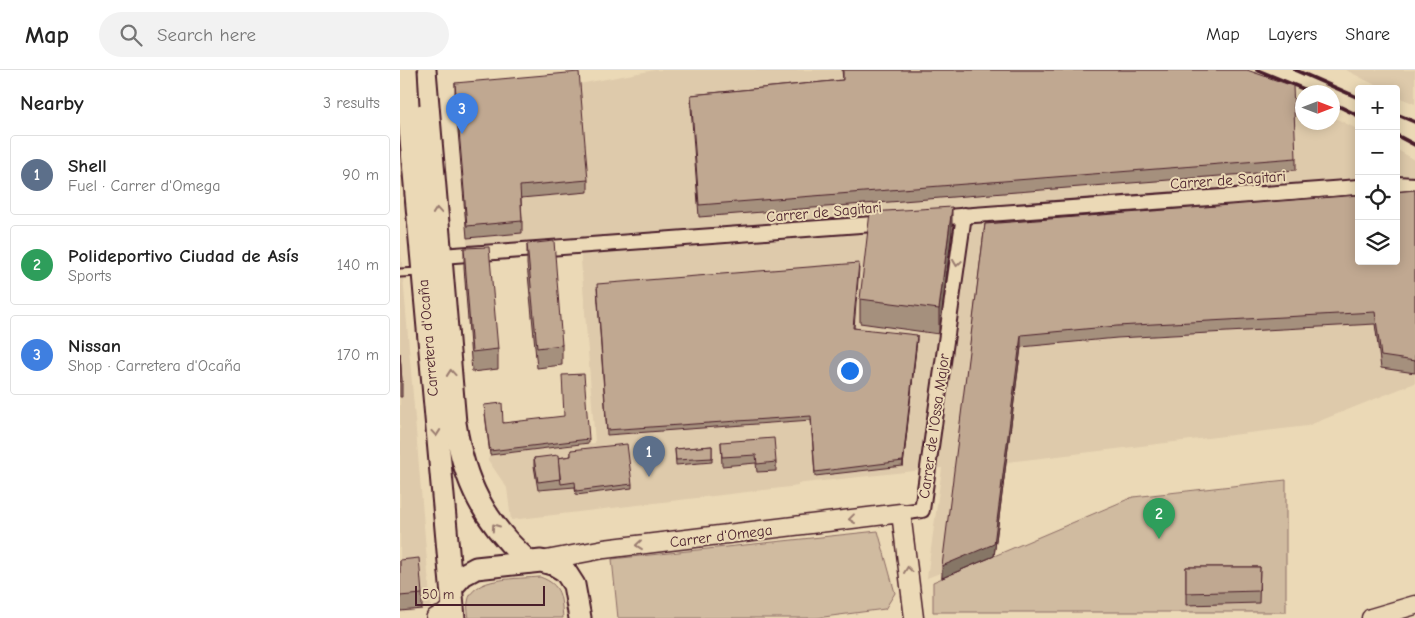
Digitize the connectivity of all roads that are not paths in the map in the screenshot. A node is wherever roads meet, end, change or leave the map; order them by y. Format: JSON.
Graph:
{"nodes":[{"id":1,"x":406,"y":70,"type":"edge"},
{"id":2,"x":425,"y":70,"type":"edge"},
{"id":3,"x":418,"y":103,"type":"junction"},
{"id":4,"x":1400,"y":184,"type":"edge"},
{"id":5,"x":1415,"y":185,"type":"edge"},
{"id":6,"x":1355,"y":187,"type":"edge"},
{"id":7,"x":964,"y":215,"type":"junction"},
{"id":8,"x":441,"y":256,"type":"junction"},
{"id":9,"x":422,"y":272,"type":"junction"},
{"id":10,"x":400,"y":273,"type":"edge"},
{"id":11,"x":900,"y":513,"type":"junction"},
{"id":12,"x":535,"y":561,"type":"junction"},
{"id":13,"x":1415,"y":605,"type":"edge"},
{"id":14,"x":449,"y":607,"type":"edge"},
{"id":15,"x":580,"y":618,"type":"edge"},
{"id":16,"x":914,"y":618,"type":"edge"},
{"id":17,"x":1371,"y":618,"type":"edge"}],
"edges":[{"from":1,"to":3,"type":"main road","name":"Carretera d'Ocaña","bridge":true},
{"from":2,"to":3,"type":"main road","name":"Carretera d'Ocaña"},
{"from":8,"to":3,"type":"main road","name":"Carretera d'Ocaña","one_way":true},
{"from":3,"to":9,"type":"main road","name":"Carretera d'Ocaña"},
{"from":4,"to":5,"type":"street"},
{"from":6,"to":7,"type":"street","name":"Carrer de Sagitari"},
{"from":7,"to":8,"type":"street","name":"Carrer de Sagitari"},
{"from":7,"to":11,"type":"street","name":"Carrer de l'Ossa Major","one_way":true},
{"from":12,"to":8,"type":"main road","name":"Carretera d'Ocaña","one_way":true},
{"from":9,"to":10,"type":"lane"},
{"from":9,"to":14,"type":"main road","name":"Carretera d'Ocaña","one_way":true},
{"from":11,"to":12,"type":"street","name":"Carrer d'Omega","one_way":true},
{"from":16,"to":11,"type":"street","name":"Carrer de l'Ossa Major","one_way":true},
{"from":12,"to":14,"type":"main road","name":"Carrer d'Omega"},
{"from":12,"to":15,"type":"main road"},
{"from":13,"to":17,"type":"street"}]}
